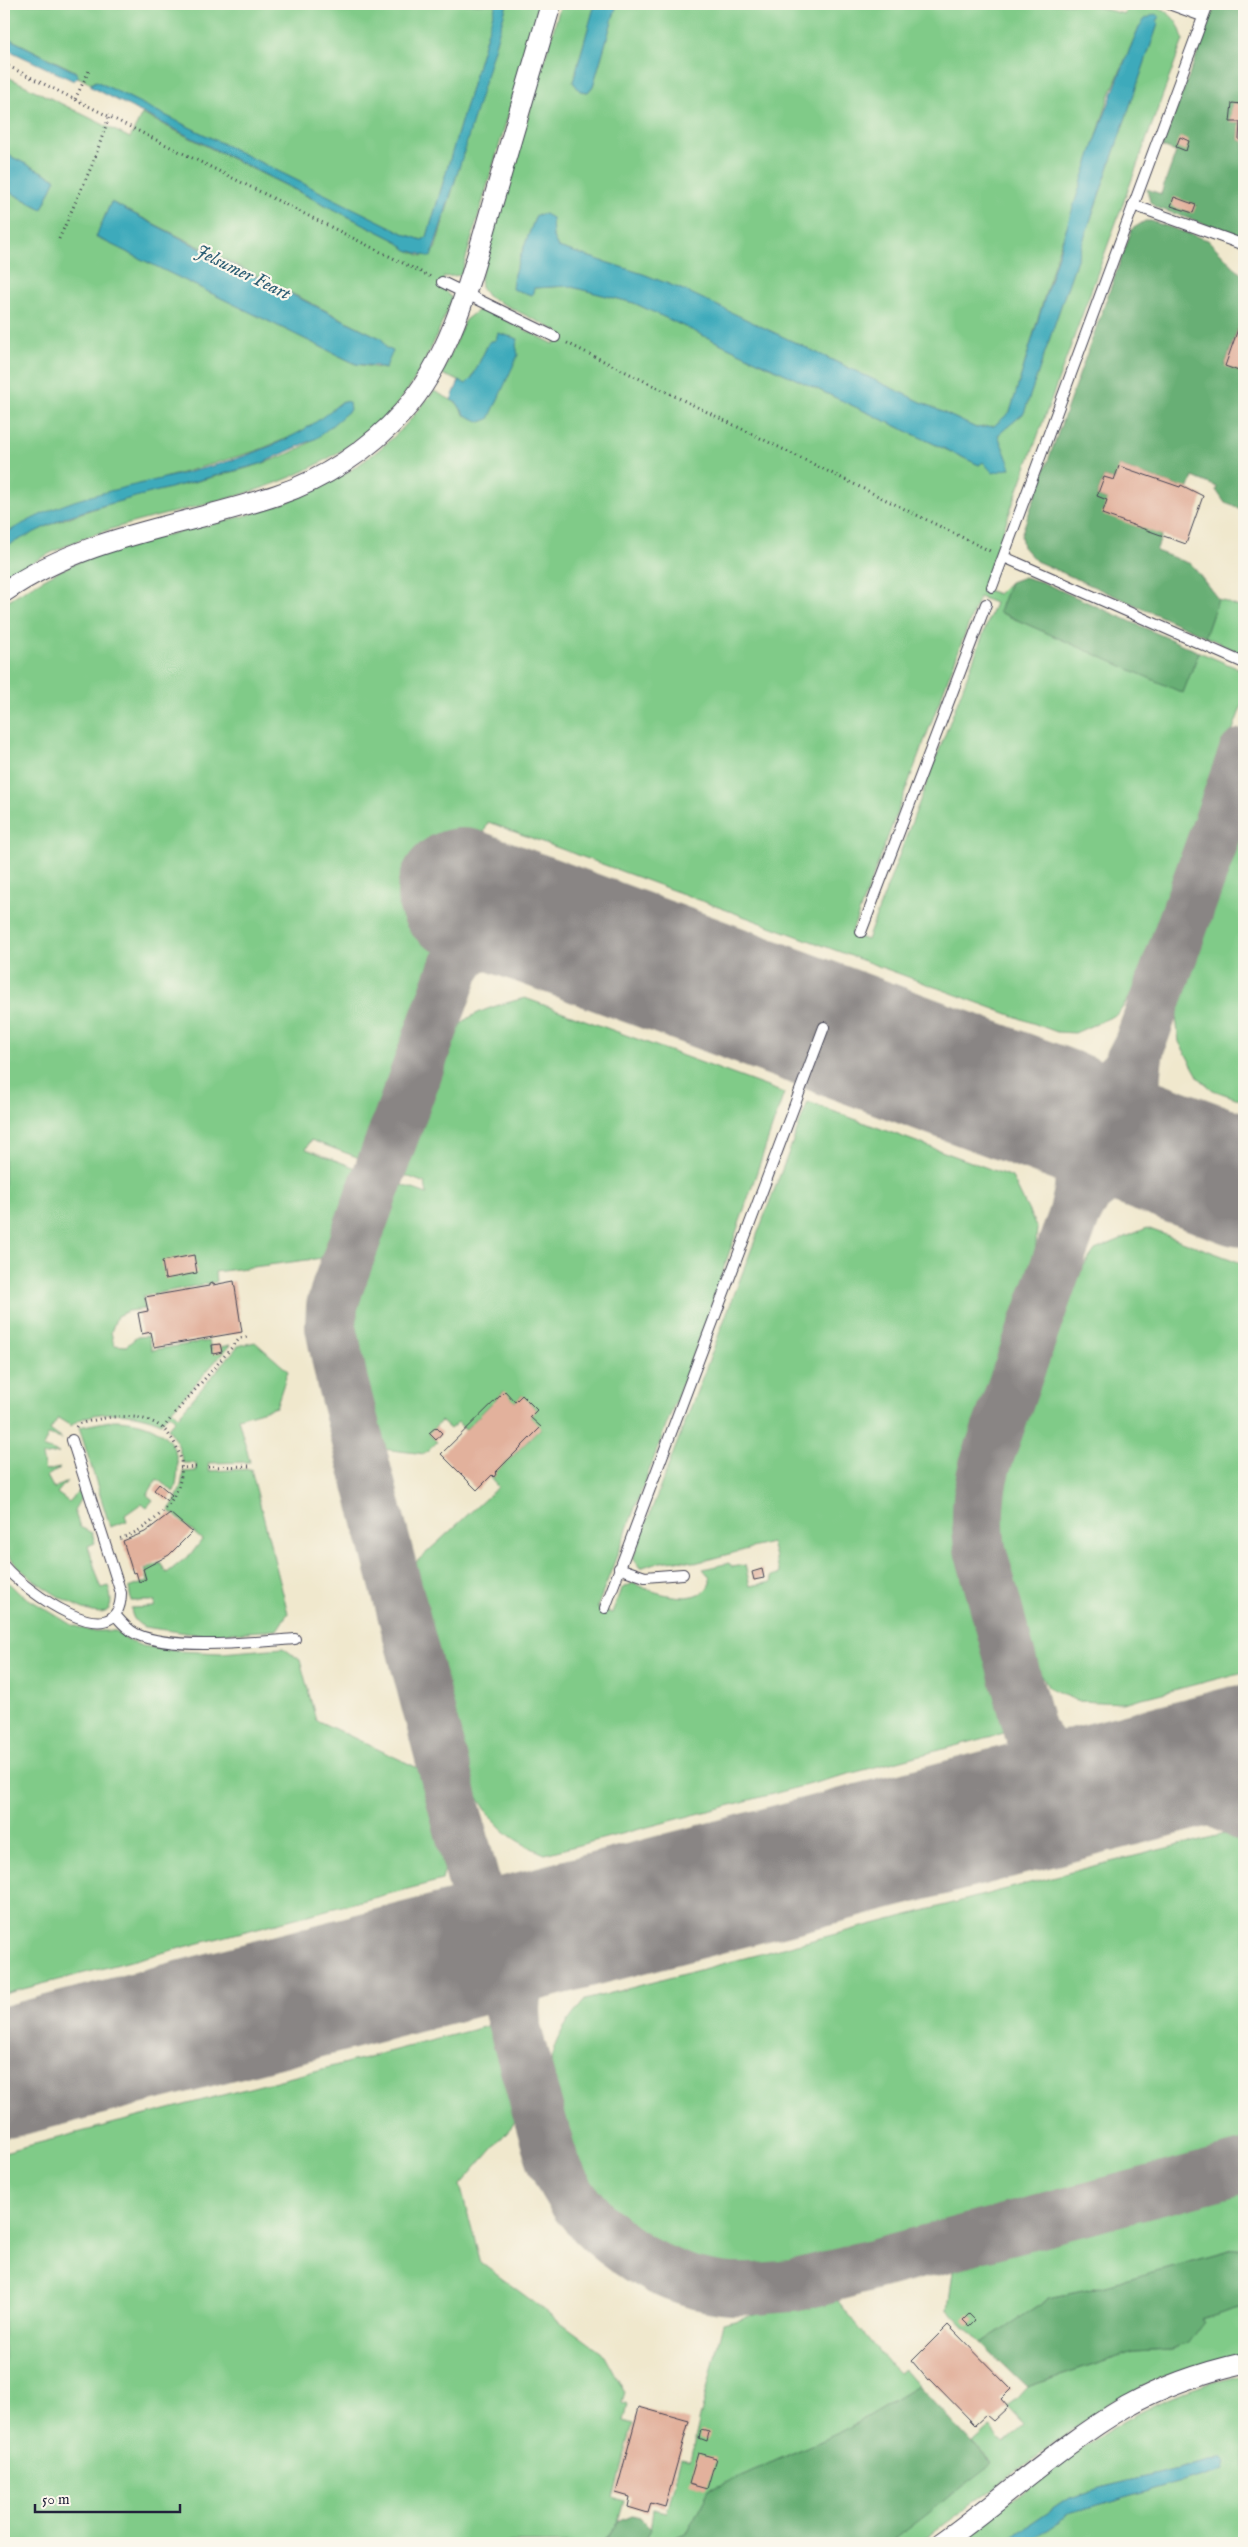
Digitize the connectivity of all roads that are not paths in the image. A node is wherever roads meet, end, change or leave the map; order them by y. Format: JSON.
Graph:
{"nodes":[{"id":1,"x":551,"y":4,"type":"edge"},
{"id":2,"x":1169,"y":4,"type":"edge"},
{"id":3,"x":1208,"y":4,"type":"edge"},
{"id":4,"x":1202,"y":16,"type":"junction"},
{"id":5,"x":1132,"y":205,"type":"junction"},
{"id":6,"x":1244,"y":245,"type":"edge"},
{"id":7,"x":442,"y":282,"type":"road end"},
{"id":8,"x":464,"y":293,"type":"junction"},
{"id":9,"x":555,"y":337,"type":"road end"},
{"id":10,"x":1004,"y":557,"type":"junction"},
{"id":11,"x":992,"y":587,"type":"dead end"},
{"id":12,"x":4,"y":592,"type":"edge"},
{"id":13,"x":986,"y":604,"type":"dead end"},
{"id":14,"x":1244,"y":663,"type":"edge"},
{"id":15,"x":861,"y":932,"type":"dead end"},
{"id":16,"x":824,"y":1027,"type":"dead end"},
{"id":17,"x":72,"y":1440,"type":"road end"},
{"id":18,"x":4,"y":1566,"type":"edge"},
{"id":19,"x":619,"y":1568,"type":"junction"},
{"id":20,"x":683,"y":1574,"type":"dead end"},
{"id":21,"x":605,"y":1608,"type":"dead end"},
{"id":22,"x":116,"y":1616,"type":"junction"},
{"id":23,"x":295,"y":1639,"type":"dead end"},
{"id":24,"x":1244,"y":2364,"type":"edge"},
{"id":25,"x":940,"y":2543,"type":"edge"}],
"edges":[{"from":1,"to":8,"type":"street"},
{"from":2,"to":4,"type":"lane"},
{"from":3,"to":4,"type":"lane"},
{"from":4,"to":5,"type":"lane"},
{"from":5,"to":6,"type":"lane"},
{"from":5,"to":10,"type":"lane"},
{"from":7,"to":8,"type":"lane"},
{"from":8,"to":9,"type":"lane"},
{"from":8,"to":12,"type":"street"},
{"from":10,"to":11,"type":"lane"},
{"from":10,"to":14,"type":"lane"},
{"from":13,"to":15,"type":"lane"},
{"from":16,"to":19,"type":"lane"},
{"from":17,"to":22,"type":"lane"},
{"from":18,"to":22,"type":"lane"},
{"from":19,"to":20,"type":"lane"},
{"from":19,"to":21,"type":"lane"},
{"from":22,"to":23,"type":"lane"},
{"from":24,"to":25,"type":"street"}]}
